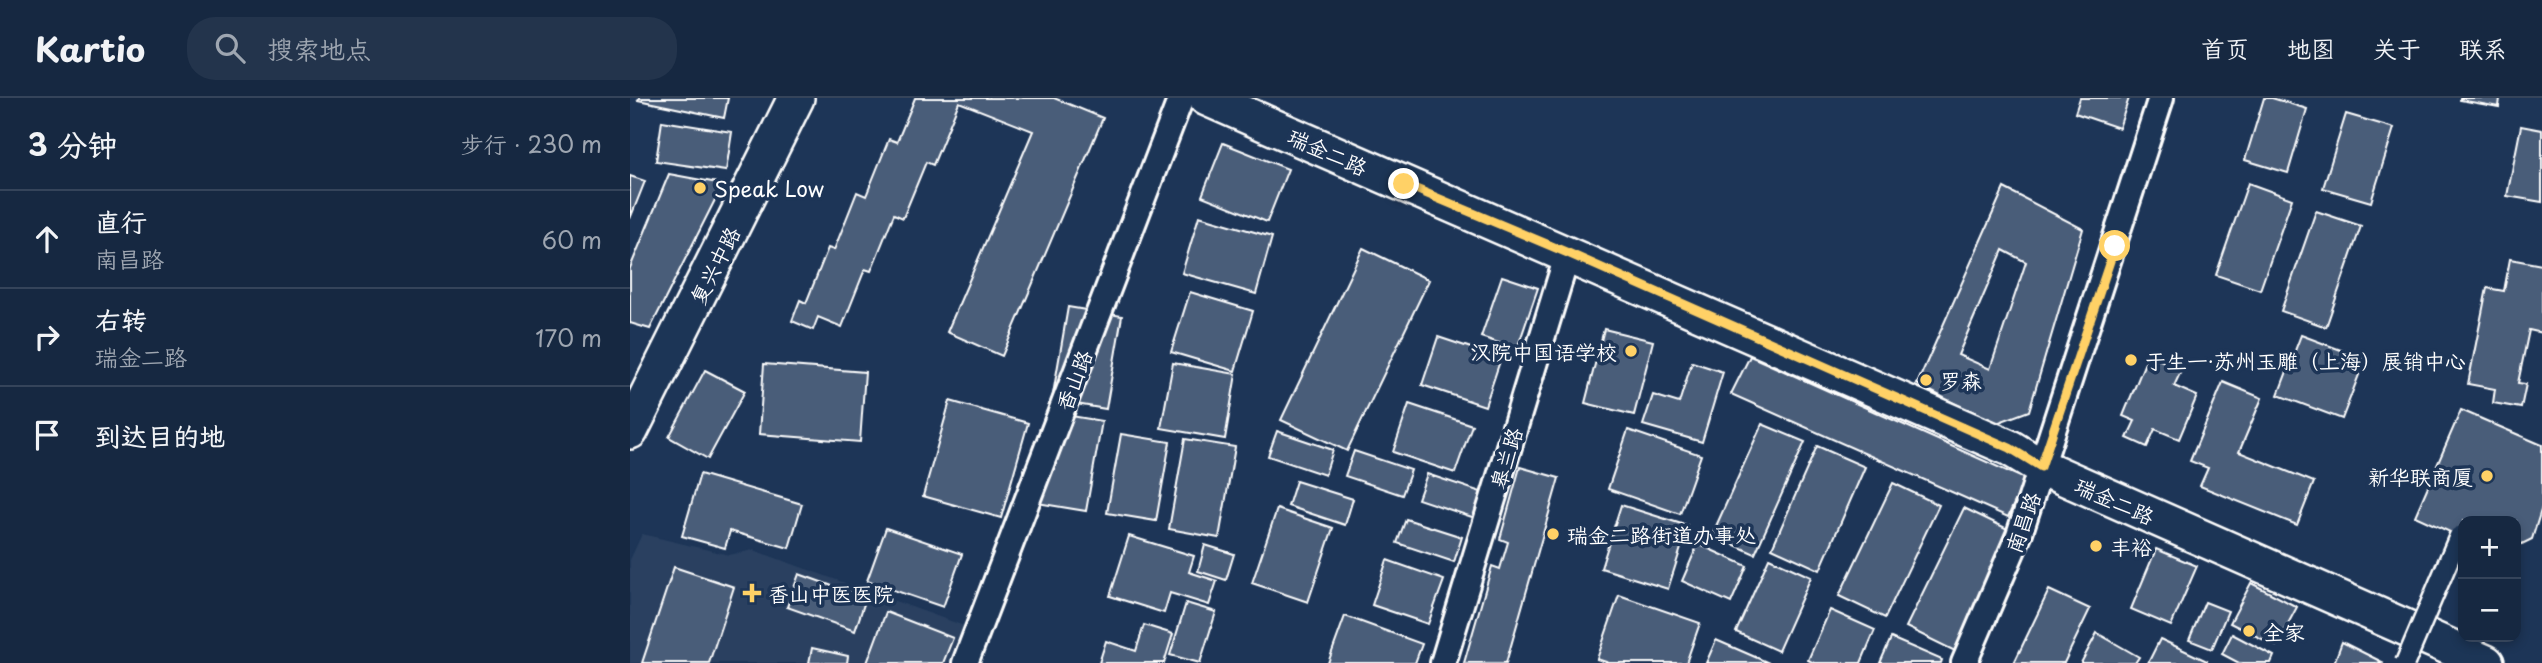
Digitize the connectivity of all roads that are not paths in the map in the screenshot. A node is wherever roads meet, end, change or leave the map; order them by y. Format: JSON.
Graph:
{"nodes":[{"id":1,"x":796,"y":98,"type":"edge"},
{"id":2,"x":1181,"y":98,"type":"edge"},
{"id":3,"x":1207,"y":98,"type":"edge"},
{"id":4,"x":2161,"y":98,"type":"edge"},
{"id":5,"x":1568,"y":253,"type":"junction"},
{"id":6,"x":630,"y":430,"type":"edge"},
{"id":7,"x":2041,"y":467,"type":"junction"},
{"id":8,"x":2458,"y":538,"type":"edge"},
{"id":9,"x":965,"y":663,"type":"edge"},
{"id":10,"x":1443,"y":663,"type":"edge"},
{"id":11,"x":1964,"y":663,"type":"edge"},
{"id":12,"x":2404,"y":663,"type":"edge"},
{"id":13,"x":2486,"y":663,"type":"edge"}],
"edges":[{"from":1,"to":6,"type":"main road","name":"复兴中路"},
{"from":2,"to":9,"type":"street","name":"香山路"},
{"from":3,"to":5,"type":"main road","name":"瑞金二路"},
{"from":4,"to":7,"type":"street","name":"南昌路"},
{"from":5,"to":7,"type":"main road","name":"瑞金二路"},
{"from":5,"to":10,"type":"street","name":"皋兰路"},
{"from":7,"to":11,"type":"street","name":"南昌路"},
{"from":7,"to":13,"type":"main road","name":"瑞金二路"},
{"from":8,"to":12,"type":"street","bridge":true}]}
